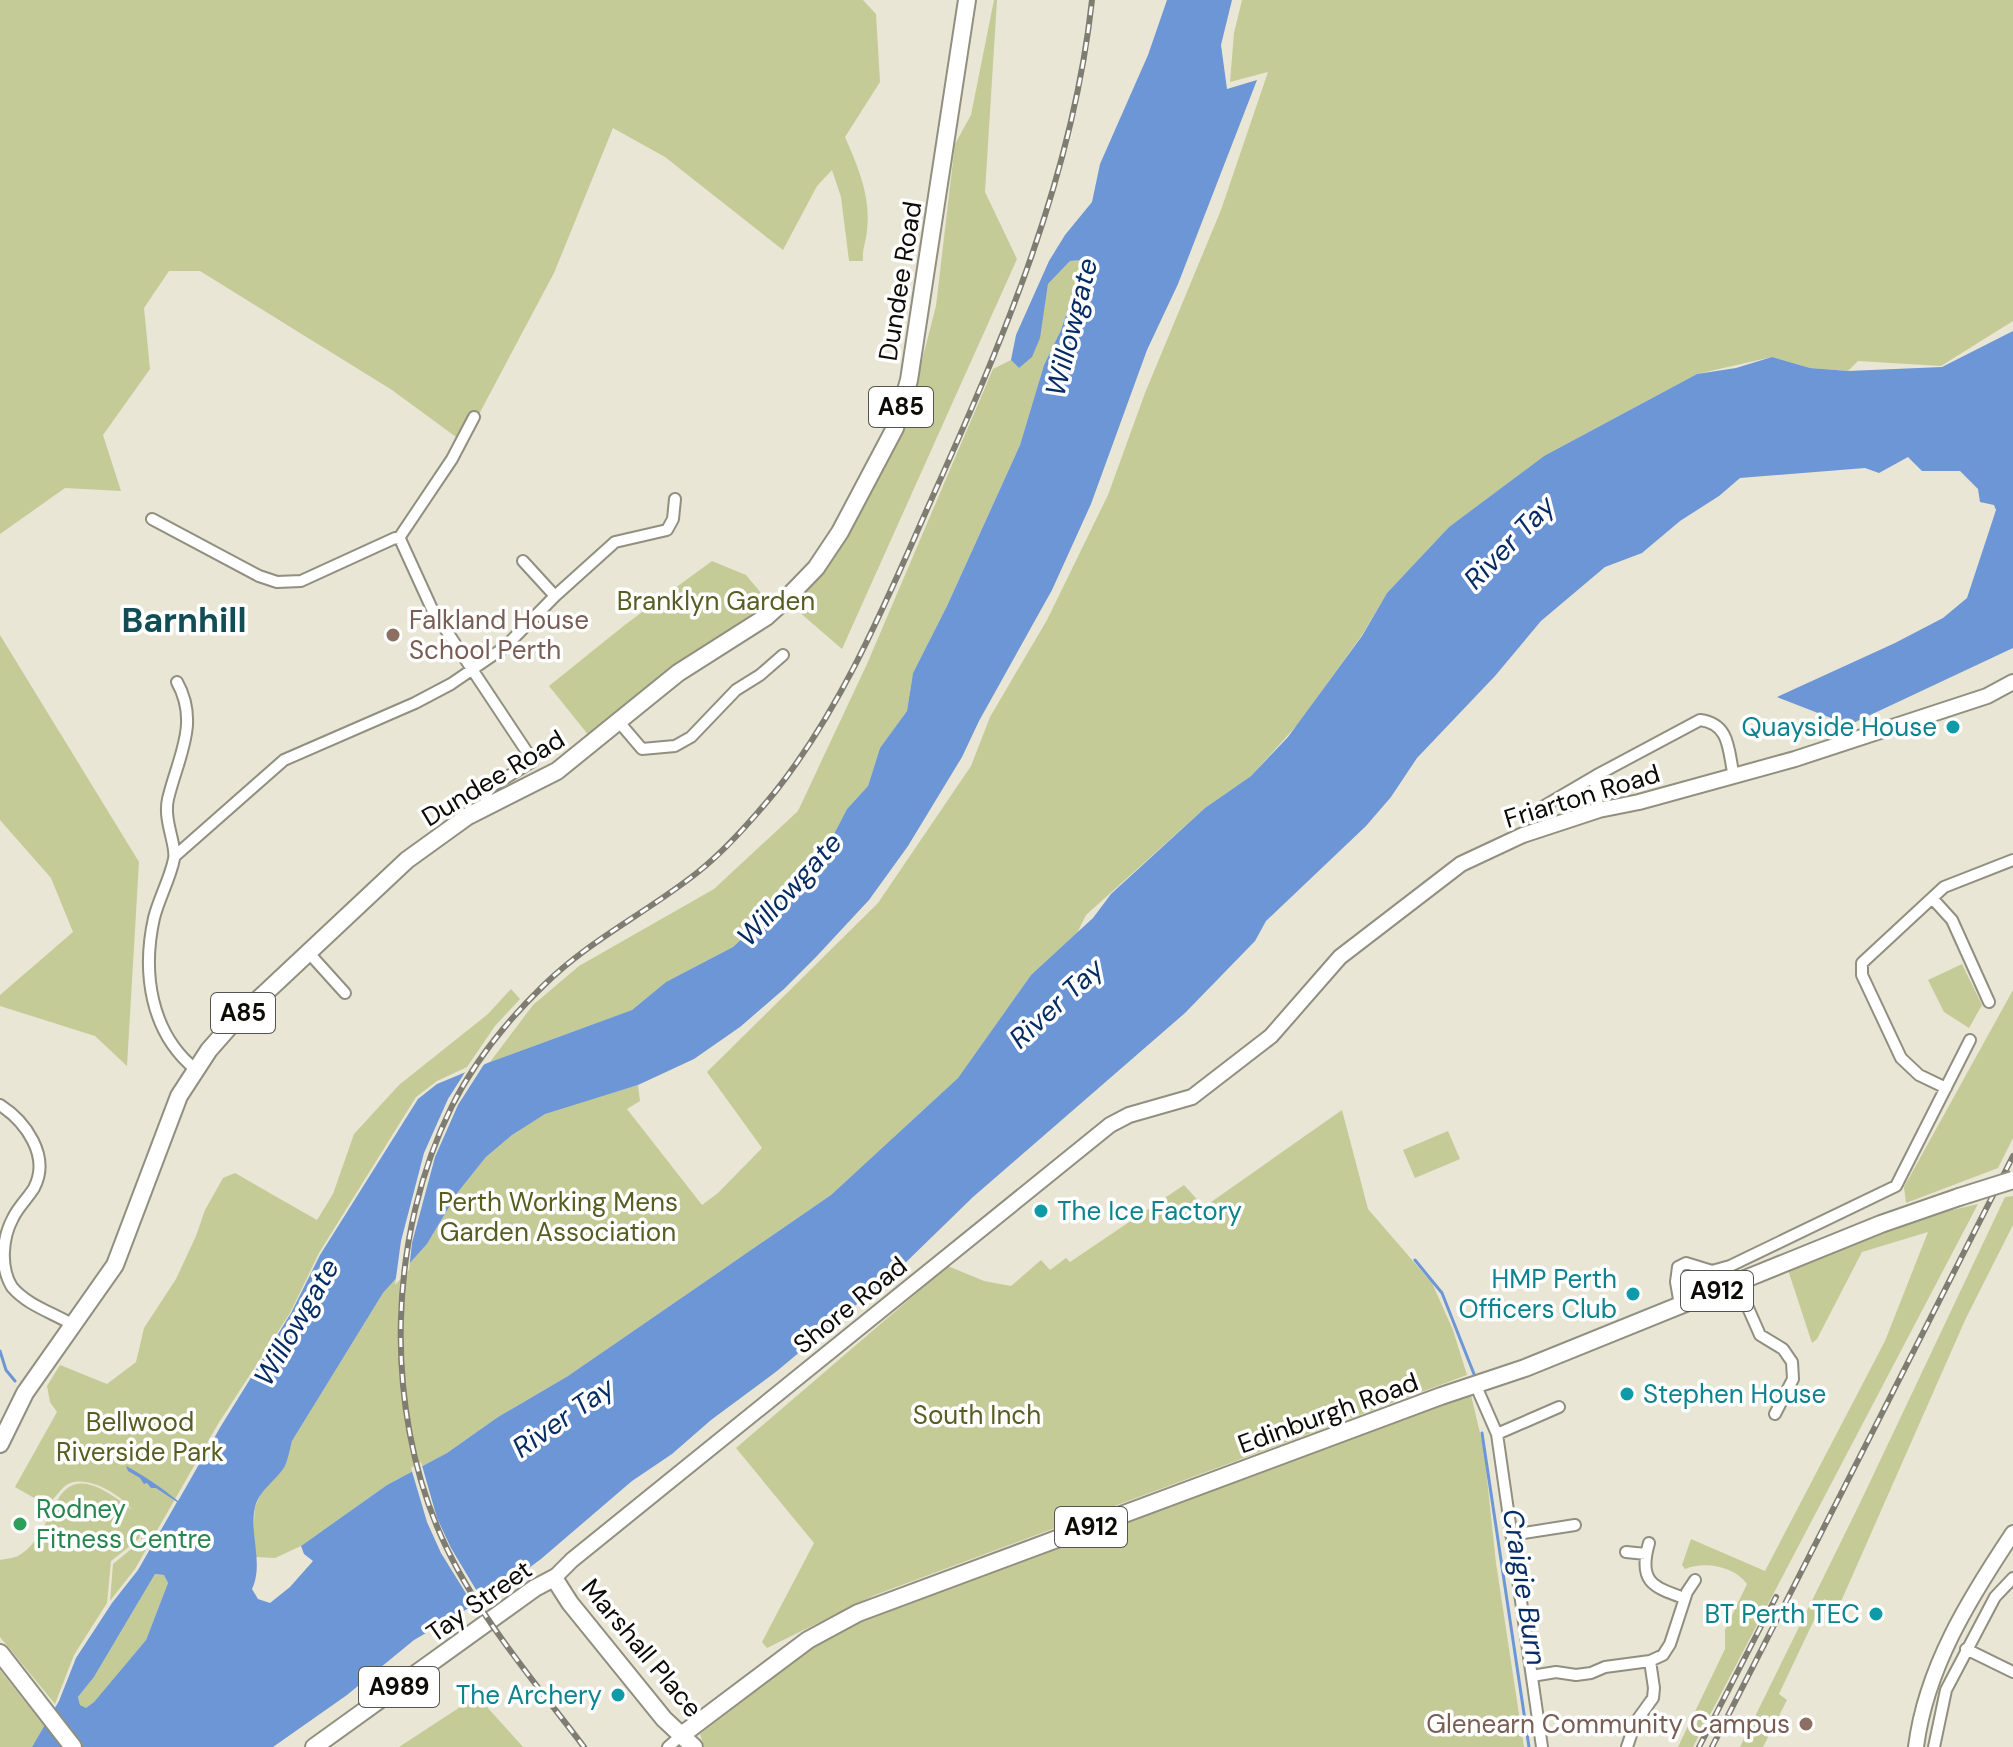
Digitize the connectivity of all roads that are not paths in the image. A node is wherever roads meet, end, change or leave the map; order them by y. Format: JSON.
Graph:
{"nodes":[{"id":1,"x":967,"y":0,"type":"edge"},
{"id":2,"x":474,"y":417,"type":"dead end"},
{"id":3,"x":675,"y":499,"type":"dead end"},
{"id":4,"x":152,"y":519,"type":"dead end"},
{"id":5,"x":399,"y":538,"type":"junction"},
{"id":6,"x":523,"y":561,"type":"dead end"},
{"id":7,"x":555,"y":596,"type":"junction"},
{"id":8,"x":783,"y":655,"type":"dead end"},
{"id":9,"x":473,"y":669,"type":"junction"},
{"id":10,"x":177,"y":682,"type":"dead end"},
{"id":11,"x":2013,"y":682,"type":"edge"},
{"id":12,"x":619,"y":722,"type":"junction"},
{"id":13,"x":1597,"y":775,"type":"junction"},
{"id":14,"x":1734,"y":777,"type":"junction"},
{"id":15,"x":485,"y":807,"type":"junction"},
{"id":16,"x":1599,"y":810,"type":"junction"},
{"id":17,"x":1527,"y":816,"type":"dead end"},
{"id":18,"x":175,"y":856,"type":"junction"},
{"id":19,"x":2013,"y":860,"type":"edge"},
{"id":20,"x":1932,"y":898,"type":"junction"},
{"id":21,"x":308,"y":952,"type":"junction"},
{"id":22,"x":345,"y":993,"type":"dead end"},
{"id":23,"x":1989,"y":1002,"type":"dead end"},
{"id":24,"x":1970,"y":1040,"type":"dead end"},
{"id":25,"x":195,"y":1069,"type":"junction"},
{"id":26,"x":1946,"y":1088,"type":"junction"},
{"id":27,"x":1192,"y":1097,"type":"joint"},
{"id":28,"x":0,"y":1105,"type":"edge"},
{"id":29,"x":2013,"y":1180,"type":"edge"},
{"id":30,"x":1737,"y":1283,"type":"junction"},
{"id":31,"x":1680,"y":1305,"type":"junction"},
{"id":32,"x":75,"y":1326,"type":"junction"},
{"id":33,"x":1476,"y":1386,"type":"junction"},
{"id":34,"x":1559,"y":1407,"type":"dead end"},
{"id":35,"x":1775,"y":1414,"type":"dead end"},
{"id":36,"x":1497,"y":1434,"type":"junction"},
{"id":37,"x":0,"y":1444,"type":"edge"},
{"id":38,"x":1575,"y":1525,"type":"dead end"},
{"id":39,"x":2013,"y":1533,"type":"edge"},
{"id":40,"x":1511,"y":1535,"type":"junction"},
{"id":41,"x":1626,"y":1552,"type":"dead end"},
{"id":42,"x":554,"y":1578,"type":"junction"},
{"id":43,"x":2013,"y":1578,"type":"edge"},
{"id":44,"x":1695,"y":1580,"type":"dead end"},
{"id":45,"x":1684,"y":1598,"type":"junction"},
{"id":46,"x":1966,"y":1649,"type":"junction"},
{"id":47,"x":0,"y":1653,"type":"edge"},
{"id":48,"x":1650,"y":1661,"type":"junction"},
{"id":49,"x":2013,"y":1672,"type":"edge"},
{"id":50,"x":1532,"y":1676,"type":"junction"},
{"id":51,"x":689,"y":1741,"type":"edge"},
{"id":52,"x":73,"y":1747,"type":"edge"},
{"id":53,"x":314,"y":1747,"type":"edge"},
{"id":54,"x":668,"y":1747,"type":"edge"},
{"id":55,"x":1542,"y":1747,"type":"edge"},
{"id":56,"x":1627,"y":1747,"type":"edge"},
{"id":57,"x":1916,"y":1747,"type":"edge"},
{"id":58,"x":1934,"y":1747,"type":"edge"}],
"edges":[{"from":1,"to":12,"type":"main road","name":"Dundee Road","number":"A85"},
{"from":2,"to":5,"type":"street"},
{"from":3,"to":7,"type":"street"},
{"from":4,"to":5,"type":"street"},
{"from":5,"to":9,"type":"street"},
{"from":6,"to":7,"type":"street"},
{"from":7,"to":9,"type":"street"},
{"from":8,"to":12,"type":"street"},
{"from":9,"to":15,"type":"street"},
{"from":9,"to":18,"type":"street"},
{"from":10,"to":18,"type":"street"},
{"from":11,"to":14,"type":"street","name":"Friarton Road"},
{"from":12,"to":15,"type":"main road","name":"Dundee Road","number":"A85"},
{"from":13,"to":14,"type":"street"},
{"from":13,"to":16,"type":"street"},
{"from":13,"to":17,"type":"street"},
{"from":14,"to":16,"type":"street","name":"Friarton Road"},
{"from":15,"to":21,"type":"main road","name":"Dundee Road","number":"A85"},
{"from":16,"to":27,"type":"street","name":"Friarton Road"},
{"from":18,"to":25,"type":"street"},
{"from":19,"to":20,"type":"street"},
{"from":20,"to":23,"type":"street"},
{"from":20,"to":26,"type":"street"},
{"from":21,"to":22,"type":"street"},
{"from":21,"to":25,"type":"main road","name":"Dundee Road","number":"A85"},
{"from":24,"to":26,"type":"street"},
{"from":25,"to":32,"type":"main road","name":"Dundee Road","number":"A85"},
{"from":26,"to":31,"type":"street"},
{"from":27,"to":42,"type":"street","name":"Shore Road"},
{"from":28,"to":32,"type":"street"},
{"from":29,"to":30,"type":"main road","name":"Edinburgh Road","number":"A912","bridge":true},
{"from":30,"to":31,"type":"main road","name":"Edinburgh Road","number":"A912"},
{"from":30,"to":35,"type":"street"},
{"from":31,"to":33,"type":"main road","name":"Edinburgh Road","number":"A912"},
{"from":32,"to":37,"type":"main road","name":"Dundee Road","number":"A85"},
{"from":33,"to":36,"type":"street"},
{"from":33,"to":51,"type":"main road","name":"Edinburgh Road","number":"A912"},
{"from":34,"to":36,"type":"street"},
{"from":36,"to":40,"type":"street"},
{"from":38,"to":40,"type":"street"},
{"from":39,"to":57,"type":"street"},
{"from":40,"to":50,"type":"street"},
{"from":41,"to":45,"type":"street"},
{"from":42,"to":51,"type":"main road","name":"Marshall Place"},
{"from":42,"to":53,"type":"main road","name":"Tay Street","number":"A989"},
{"from":43,"to":46,"type":"street"},
{"from":44,"to":45,"type":"street"},
{"from":45,"to":48,"type":"street"},
{"from":46,"to":49,"type":"street"},
{"from":46,"to":58,"type":"street"},
{"from":47,"to":52,"type":"main road"},
{"from":48,"to":50,"type":"street"},
{"from":48,"to":56,"type":"street"},
{"from":50,"to":55,"type":"street"},
{"from":51,"to":54,"type":"street"}]}
